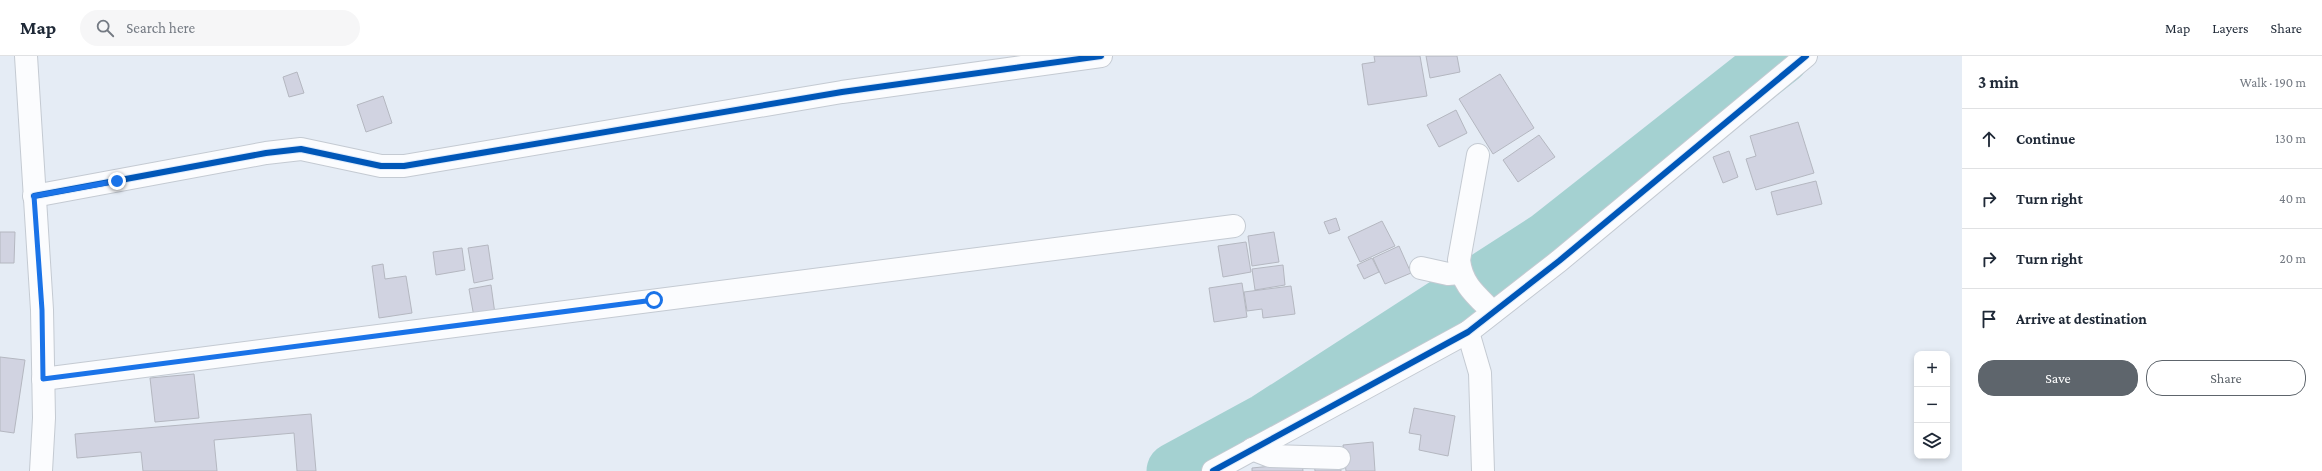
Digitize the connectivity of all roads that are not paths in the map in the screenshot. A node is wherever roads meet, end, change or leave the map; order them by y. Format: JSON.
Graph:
{"nodes":[{"id":1,"x":26,"y":56,"type":"edge"},
{"id":2,"x":1101,"y":56,"type":"edge"},
{"id":3,"x":1806,"y":56,"type":"edge"},
{"id":4,"x":1478,"y":155,"type":"dead end"},
{"id":5,"x":34,"y":196,"type":"junction"},
{"id":6,"x":1234,"y":226,"type":"dead end"},
{"id":7,"x":1421,"y":268,"type":"dead end"},
{"id":8,"x":1463,"y":278,"type":"junction"},
{"id":9,"x":1488,"y":307,"type":"junction"},
{"id":10,"x":1468,"y":332,"type":"junction"},
{"id":11,"x":43,"y":379,"type":"junction"},
{"id":12,"x":1252,"y":449,"type":"junction"},
{"id":13,"x":1339,"y":458,"type":"dead end"},
{"id":14,"x":41,"y":471,"type":"edge"},
{"id":15,"x":1213,"y":471,"type":"edge"},
{"id":16,"x":1483,"y":471,"type":"edge"}],
"edges":[{"from":1,"to":5,"type":"street"},
{"from":2,"to":5,"type":"street"},
{"from":3,"to":9,"type":"street"},
{"from":4,"to":8,"type":"street"},
{"from":5,"to":11,"type":"street"},
{"from":6,"to":11,"type":"street"},
{"from":7,"to":8,"type":"street"},
{"from":8,"to":9,"type":"street"},
{"from":9,"to":10,"type":"street"},
{"from":10,"to":12,"type":"street"},
{"from":10,"to":16,"type":"street"},
{"from":11,"to":14,"type":"street"},
{"from":12,"to":13,"type":"street"},
{"from":12,"to":15,"type":"street"}]}
